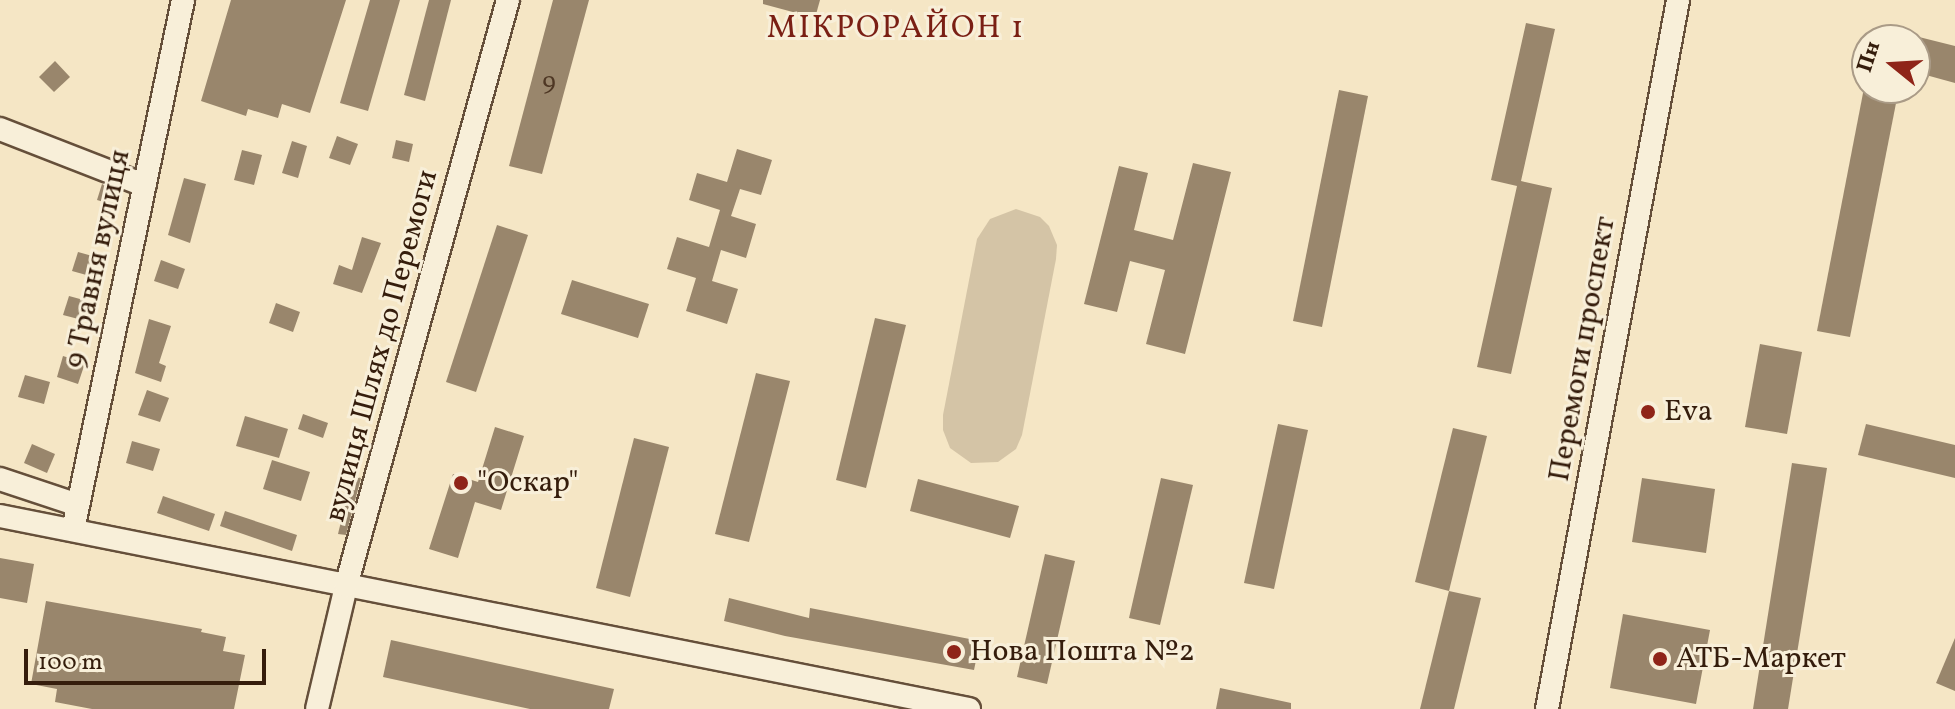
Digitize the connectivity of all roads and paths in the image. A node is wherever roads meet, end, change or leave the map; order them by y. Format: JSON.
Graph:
{"nodes":[{"id":1,"x":183,"y":0,"type":"edge"},
{"id":2,"x":508,"y":0,"type":"edge"},
{"id":3,"x":1678,"y":0,"type":"edge"},
{"id":4,"x":0,"y":129,"type":"edge"},
{"id":5,"x":144,"y":185,"type":"junction"},
{"id":6,"x":0,"y":479,"type":"edge"},
{"id":7,"x":78,"y":505,"type":"junction"},
{"id":8,"x":0,"y":516,"type":"edge"},
{"id":9,"x":73,"y":530,"type":"junction"},
{"id":10,"x":346,"y":586,"type":"junction"},
{"id":11,"x":317,"y":709,"type":"edge"},
{"id":12,"x":969,"y":709,"type":"edge"},
{"id":13,"x":1547,"y":709,"type":"edge"}],
"edges":[{"from":1,"to":5,"type":"street","name":"9 Травня вулиця"},
{"from":2,"to":10,"type":"street","name":"вулиця Шлях до Перемоги"},
{"from":3,"to":13,"type":"street","name":"Перемоги проспект"},
{"from":4,"to":5,"type":"street"},
{"from":5,"to":7,"type":"street","name":"9 Травня вулиця"},
{"from":6,"to":7,"type":"street"},
{"from":7,"to":9,"type":"street","name":"9 Травня вулиця"},
{"from":8,"to":9,"type":"street"},
{"from":9,"to":10,"type":"street"},
{"from":10,"to":11,"type":"street","name":"вулиця Шлях до Перемоги"},
{"from":10,"to":12,"type":"street"}]}
